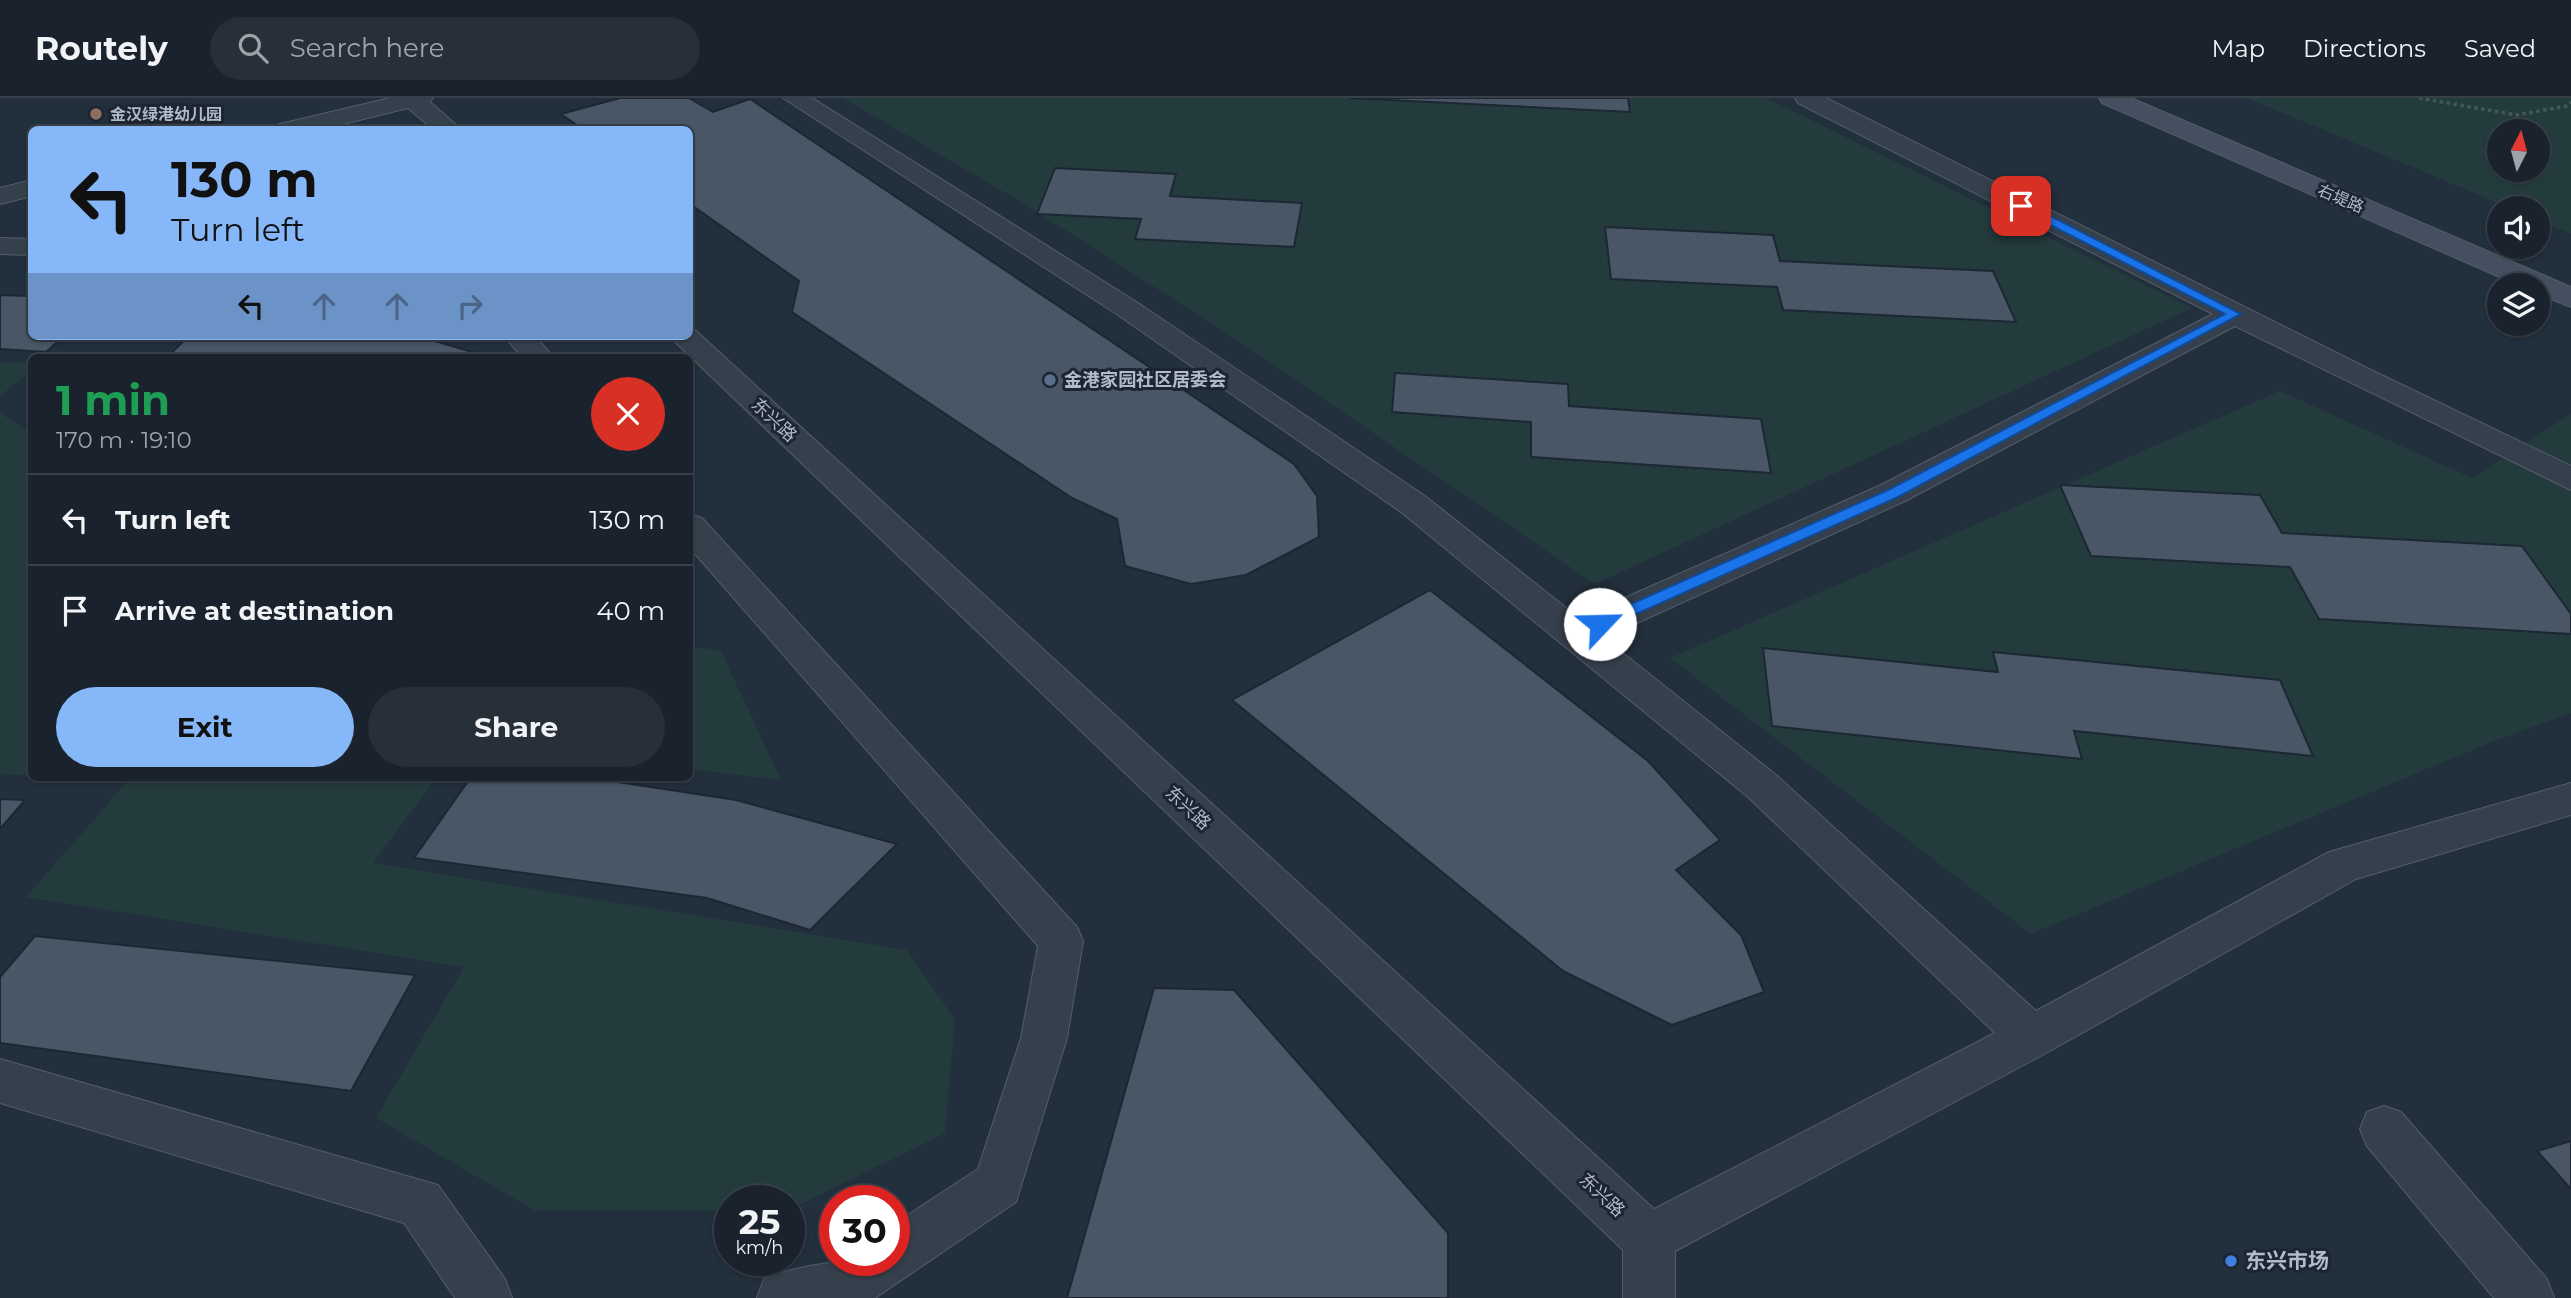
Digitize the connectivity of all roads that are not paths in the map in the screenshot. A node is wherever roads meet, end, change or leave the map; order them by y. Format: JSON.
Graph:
{"nodes":[{"id":1,"x":795,"y":98,"type":"edge"},
{"id":2,"x":1808,"y":98,"type":"edge"},
{"id":3,"x":2110,"y":98,"type":"edge"},
{"id":4,"x":2166,"y":98,"type":"edge"},
{"id":5,"x":414,"y":99,"type":"edge"},
{"id":6,"x":302,"y":126,"type":"edge"},
{"id":7,"x":445,"y":126,"type":"edge"},
{"id":8,"x":28,"y":189,"type":"edge"},
{"id":9,"x":0,"y":195,"type":"edge"},
{"id":10,"x":2487,"y":235,"type":"edge"},
{"id":11,"x":0,"y":246,"type":"edge"},
{"id":12,"x":28,"y":247,"type":"edge"},
{"id":13,"x":2543,"y":259,"type":"edge"},
{"id":14,"x":2571,"y":271,"type":"edge"},
{"id":15,"x":2571,"y":298,"type":"edge"},
{"id":16,"x":2235,"y":314,"type":"junction"},
{"id":17,"x":523,"y":340,"type":"edge"},
{"id":18,"x":688,"y":340,"type":"edge"},
{"id":19,"x":535,"y":354,"type":"edge"},
{"id":20,"x":2571,"y":480,"type":"edge"},
{"id":21,"x":693,"y":529,"type":"edge"},
{"id":22,"x":1576,"y":635,"type":"junction"},
{"id":23,"x":2571,"y":799,"type":"edge"},
{"id":24,"x":2032,"y":1037,"type":"junction"},
{"id":25,"x":0,"y":1081,"type":"edge"},
{"id":26,"x":2384,"y":1129,"type":"dead end"},
{"id":27,"x":1649,"y":1239,"type":"junction"},
{"id":28,"x":910,"y":1243,"type":"edge"},
{"id":29,"x":862,"y":1276,"type":"edge"},
{"id":30,"x":486,"y":1298,"type":"edge"},
{"id":31,"x":783,"y":1298,"type":"edge"},
{"id":32,"x":1649,"y":1298,"type":"edge"},
{"id":33,"x":2528,"y":1298,"type":"edge"}],
"edges":[{"from":1,"to":22,"type":"street"},
{"from":2,"to":16,"type":"street"},
{"from":3,"to":15,"type":"main road","name":"右堤路"},
{"from":4,"to":10,"type":"main road","name":"右堤路"},
{"from":5,"to":6,"type":"street"},
{"from":5,"to":7,"type":"street"},
{"from":8,"to":9,"type":"street"},
{"from":11,"to":12,"type":"street"},
{"from":13,"to":14,"type":"main road"},
{"from":16,"to":20,"type":"street"},
{"from":16,"to":22,"type":"street"},
{"from":17,"to":19,"type":"street"},
{"from":18,"to":27,"type":"street","name":"东兴路"},
{"from":21,"to":28,"type":"street"},
{"from":22,"to":24,"type":"street"},
{"from":23,"to":24,"type":"street"},
{"from":24,"to":27,"type":"street"},
{"from":25,"to":30,"type":"street"},
{"from":26,"to":33,"type":"street"},
{"from":27,"to":32,"type":"street"},
{"from":29,"to":31,"type":"street"}]}
